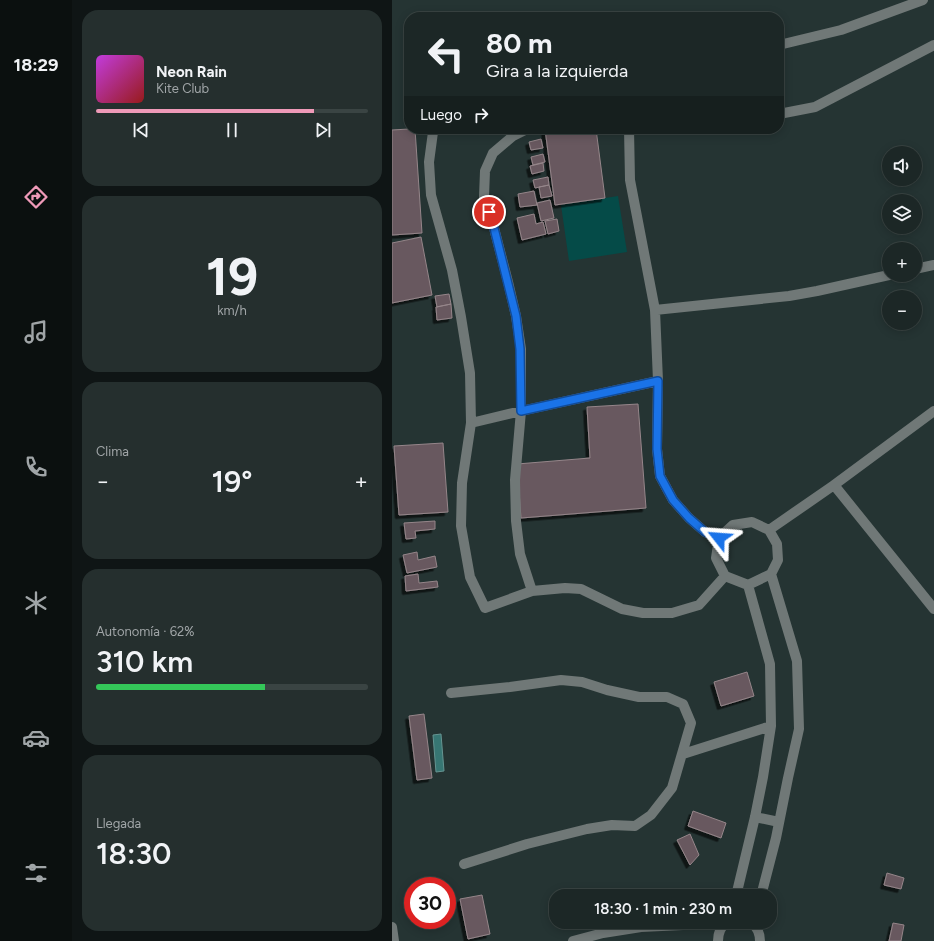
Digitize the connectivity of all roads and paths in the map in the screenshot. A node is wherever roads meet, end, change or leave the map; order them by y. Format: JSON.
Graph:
{"nodes":[{"id":1,"x":923,"y":0,"type":"edge"},
{"id":2,"x":784,"y":44,"type":"edge"},
{"id":3,"x":934,"y":45,"type":"edge"},
{"id":4,"x":784,"y":113,"type":"edge"},
{"id":5,"x":433,"y":134,"type":"edge"},
{"id":6,"x":516,"y":134,"type":"edge"},
{"id":7,"x":629,"y":134,"type":"edge"},
{"id":8,"x":934,"y":265,"type":"edge"},
{"id":9,"x":922,"y":268,"type":"edge"},
{"id":10,"x":882,"y":277,"type":"edge"},
{"id":11,"x":655,"y":310,"type":"junction"},
{"id":12,"x":658,"y":381,"type":"junction"},
{"id":13,"x":521,"y":411,"type":"junction"},
{"id":14,"x":934,"y":411,"type":"edge"},
{"id":15,"x":471,"y":423,"type":"junction"},
{"id":16,"x":834,"y":486,"type":"junction"},
{"id":17,"x":769,"y":530,"type":"junction"},
{"id":18,"x":719,"y":538,"type":"junction"},
{"id":19,"x":770,"y":574,"type":"junction"},
{"id":20,"x":725,"y":576,"type":"junction"},
{"id":21,"x":748,"y":585,"type":"junction"},
{"id":22,"x":532,"y":592,"type":"junction"},
{"id":23,"x":934,"y":609,"type":"edge"},
{"id":24,"x":451,"y":693,"type":"dead end"},
{"id":25,"x":771,"y":726,"type":"junction"},
{"id":26,"x":683,"y":754,"type":"junction"},
{"id":27,"x":755,"y":816,"type":"junction"},
{"id":28,"x":779,"y":822,"type":"junction"},
{"id":29,"x":464,"y":864,"type":"dead end"},
{"id":30,"x":738,"y":889,"type":"edge"},
{"id":31,"x":763,"y":889,"type":"edge"},
{"id":32,"x":392,"y":927,"type":"edge"},
{"id":33,"x":628,"y":929,"type":"edge"},
{"id":34,"x":720,"y":929,"type":"edge"},
{"id":35,"x":757,"y":929,"type":"edge"},
{"id":36,"x":763,"y":940,"type":"edge"},
{"id":37,"x":394,"y":941,"type":"edge"},
{"id":38,"x":573,"y":941,"type":"edge"},
{"id":39,"x":718,"y":941,"type":"edge"}],
"edges":[{"from":1,"to":2,"type":"street"},
{"from":3,"to":4,"type":"street"},
{"from":5,"to":15,"type":"street"},
{"from":6,"to":13,"type":"street"},
{"from":7,"to":11,"type":"street"},
{"from":8,"to":9,"type":"street"},
{"from":10,"to":11,"type":"street"},
{"from":11,"to":12,"type":"street"},
{"from":12,"to":13,"type":"street"},
{"from":12,"to":18,"type":"street"},
{"from":13,"to":15,"type":"street"},
{"from":13,"to":22,"type":"street"},
{"from":14,"to":16,"type":"street"},
{"from":15,"to":22,"type":"street"},
{"from":16,"to":17,"type":"street"},
{"from":16,"to":23,"type":"street"},
{"from":17,"to":18,"type":"street"},
{"from":17,"to":19,"type":"street"},
{"from":18,"to":20,"type":"street"},
{"from":19,"to":21,"type":"street"},
{"from":19,"to":28,"type":"street"},
{"from":20,"to":21,"type":"street"},
{"from":20,"to":22,"type":"street"},
{"from":21,"to":25,"type":"street"},
{"from":24,"to":26,"type":"street"},
{"from":25,"to":26,"type":"street"},
{"from":25,"to":27,"type":"street"},
{"from":26,"to":29,"type":"street"},
{"from":27,"to":28,"type":"street"},
{"from":27,"to":30,"type":"street"},
{"from":28,"to":31,"type":"street"},
{"from":32,"to":37,"type":"street"},
{"from":33,"to":38,"type":"street"},
{"from":34,"to":39,"type":"street"},
{"from":35,"to":36,"type":"street"}]}
